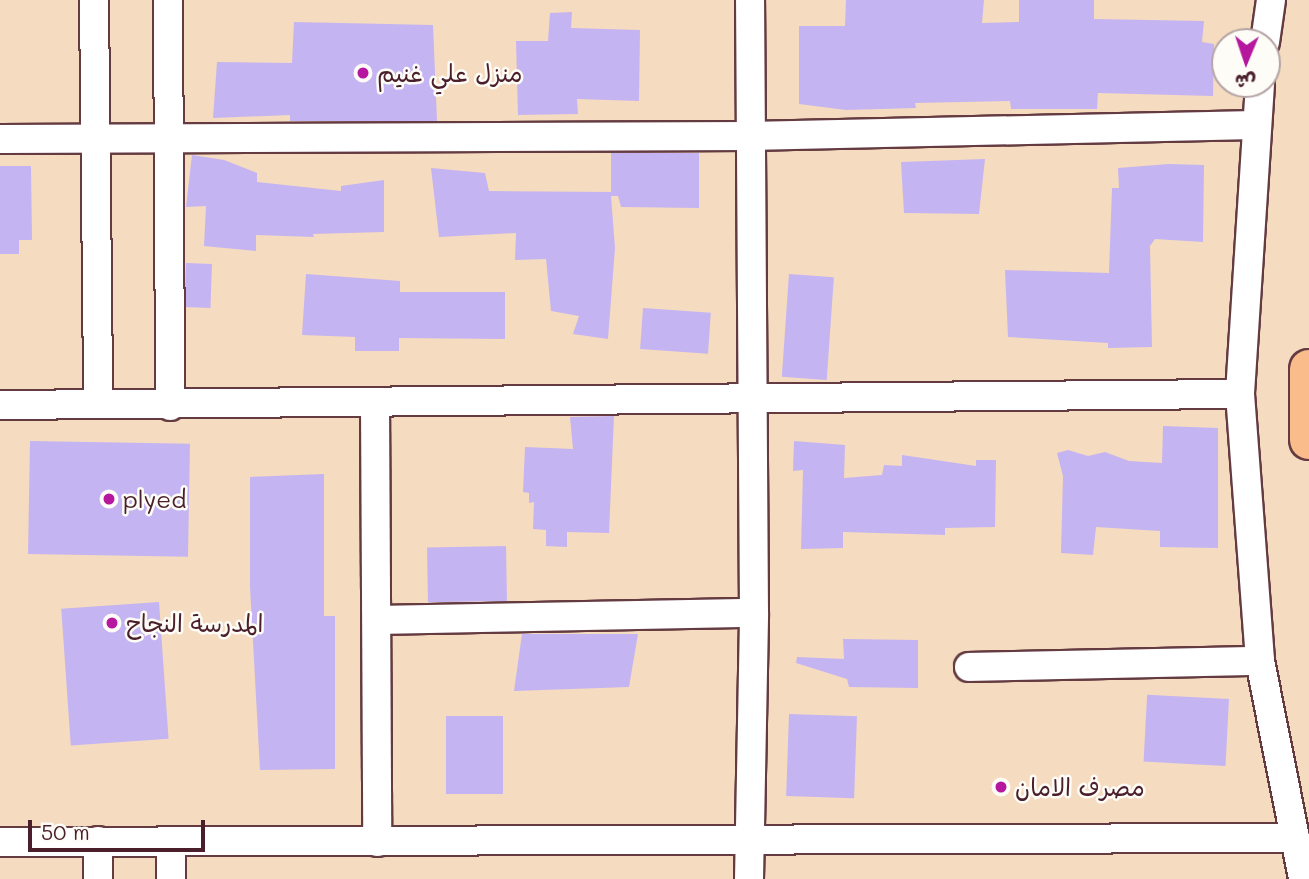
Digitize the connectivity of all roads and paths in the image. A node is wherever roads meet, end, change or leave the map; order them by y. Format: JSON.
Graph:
{"nodes":[{"id":1,"x":94,"y":0,"type":"edge"},
{"id":2,"x":168,"y":0,"type":"edge"},
{"id":3,"x":750,"y":0,"type":"edge"},
{"id":4,"x":1271,"y":0,"type":"edge"},
{"id":5,"x":1267,"y":28,"type":"edge"},
{"id":6,"x":1258,"y":98,"type":"edge"},
{"id":7,"x":1255,"y":125,"type":"junction"},
{"id":8,"x":749,"y":136,"type":"junction"},
{"id":9,"x":0,"y":139,"type":"edge"},
{"id":10,"x":93,"y":140,"type":"junction"},
{"id":11,"x":171,"y":140,"type":"junction"},
{"id":12,"x":1309,"y":369,"type":"edge"},
{"id":13,"x":1241,"y":394,"type":"junction"},
{"id":14,"x":750,"y":398,"type":"junction"},
{"id":15,"x":98,"y":402,"type":"junction"},
{"id":16,"x":376,"y":402,"type":"junction"},
{"id":17,"x":0,"y":405,"type":"edge"},
{"id":18,"x":170,"y":405,"type":"junction"},
{"id":19,"x":1309,"y":440,"type":"edge"},
{"id":20,"x":754,"y":613,"type":"junction"},
{"id":21,"x":377,"y":620,"type":"junction"},
{"id":22,"x":1260,"y":661,"type":"junction"},
{"id":23,"x":969,"y":667,"type":"dead end"},
{"id":24,"x":1295,"y":838,"type":"junction"},
{"id":25,"x":748,"y":839,"type":"junction"},
{"id":26,"x":98,"y":841,"type":"junction"},
{"id":27,"x":0,"y":842,"type":"edge"},
{"id":28,"x":377,"y":842,"type":"junction"},
{"id":29,"x":171,"y":844,"type":"junction"},
{"id":30,"x":98,"y":879,"type":"edge"},
{"id":31,"x":171,"y":879,"type":"edge"},
{"id":32,"x":748,"y":879,"type":"edge"},
{"id":33,"x":1303,"y":879,"type":"edge"}],
"edges":[{"from":1,"to":10,"type":"street"},
{"from":2,"to":11,"type":"street"},
{"from":3,"to":8,"type":"street"},
{"from":4,"to":5,"type":"street"},
{"from":6,"to":7,"type":"street"},
{"from":7,"to":8,"type":"street"},
{"from":7,"to":13,"type":"street"},
{"from":8,"to":11,"type":"street"},
{"from":8,"to":14,"type":"street"},
{"from":9,"to":10,"type":"street"},
{"from":10,"to":11,"type":"street"},
{"from":10,"to":15,"type":"street"},
{"from":11,"to":18,"type":"street"},
{"from":12,"to":19,"type":"highway"},
{"from":13,"to":14,"type":"street"},
{"from":13,"to":22,"type":"street"},
{"from":14,"to":16,"type":"street"},
{"from":14,"to":20,"type":"street"},
{"from":15,"to":17,"type":"street"},
{"from":15,"to":18,"type":"street"},
{"from":16,"to":18,"type":"street"},
{"from":16,"to":21,"type":"street"},
{"from":20,"to":21,"type":"street"},
{"from":20,"to":25,"type":"street"},
{"from":21,"to":28,"type":"street"},
{"from":22,"to":23,"type":"street"},
{"from":22,"to":24,"type":"street"},
{"from":24,"to":25,"type":"street"},
{"from":24,"to":33,"type":"street"},
{"from":25,"to":28,"type":"street"},
{"from":25,"to":32,"type":"street"},
{"from":26,"to":27,"type":"street"},
{"from":26,"to":29,"type":"street"},
{"from":26,"to":30,"type":"street"},
{"from":28,"to":29,"type":"street"},
{"from":29,"to":31,"type":"street"}]}
